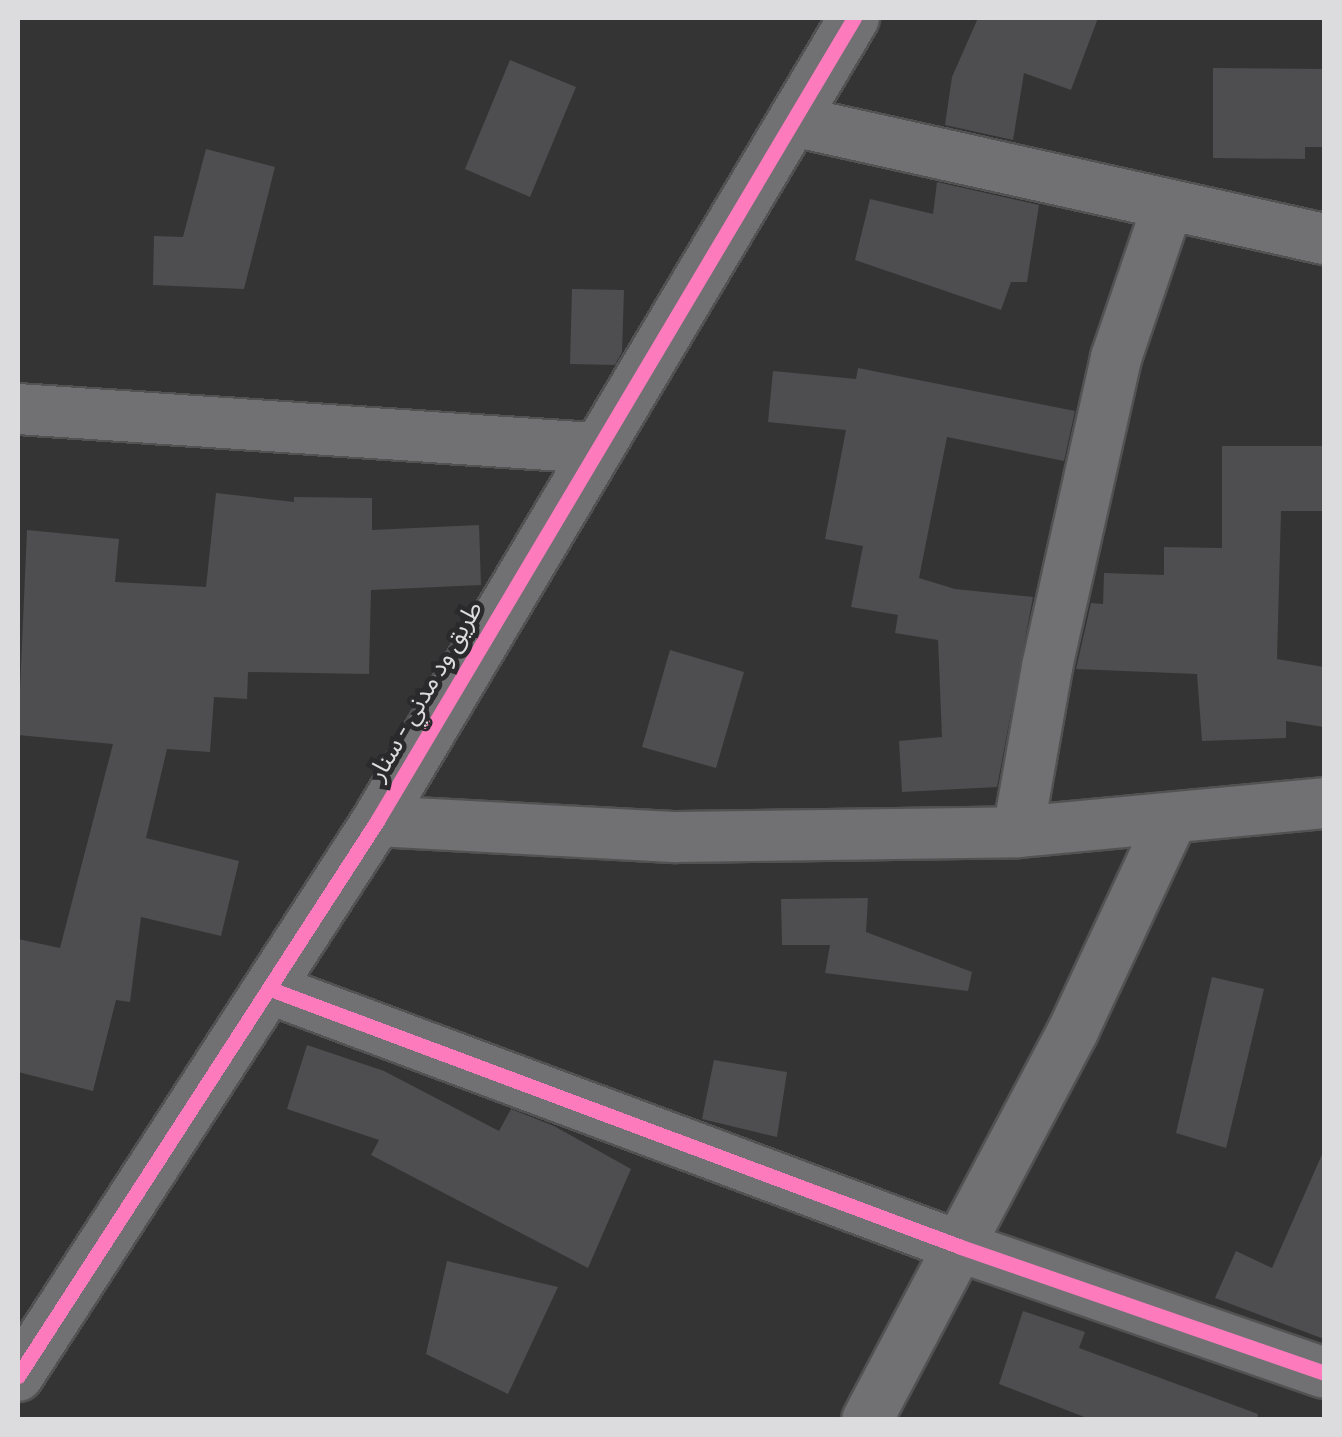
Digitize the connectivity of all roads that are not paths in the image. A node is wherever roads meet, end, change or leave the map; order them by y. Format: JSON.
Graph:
{"nodes":[{"id":1,"x":854,"y":18,"type":"edge"},
{"id":2,"x":792,"y":121,"type":"junction"},
{"id":3,"x":1168,"y":204,"type":"junction"},
{"id":4,"x":1324,"y":239,"type":"edge"},
{"id":5,"x":18,"y":410,"type":"edge"},
{"id":6,"x":593,"y":448,"type":"junction"},
{"id":7,"x":1324,"y":804,"type":"edge"},
{"id":8,"x":1172,"y":819,"type":"junction"},
{"id":9,"x":377,"y":821,"type":"junction"},
{"id":10,"x":1018,"y":832,"type":"junction"},
{"id":11,"x":273,"y":990,"type":"junction"},
{"id":12,"x":961,"y":1247,"type":"junction"},
{"id":13,"x":1324,"y":1373,"type":"edge"},
{"id":14,"x":18,"y":1376,"type":"edge"},
{"id":15,"x":867,"y":1420,"type":"edge"}],
"edges":[{"from":1,"to":2,"type":"street","name":"طريق ود مدني - سنار"},
{"from":2,"to":3,"type":"street"},
{"from":2,"to":6,"type":"street","name":"طريق ود مدني - سنار"},
{"from":3,"to":4,"type":"street"},
{"from":3,"to":10,"type":"street"},
{"from":5,"to":6,"type":"street"},
{"from":6,"to":9,"type":"street","name":"طريق ود مدني - سنار"},
{"from":7,"to":8,"type":"street","name":"طريق ود مدني - سنار"},
{"from":8,"to":10,"type":"street","name":"طريق ود مدني - سنار"},
{"from":8,"to":12,"type":"street"},
{"from":9,"to":10,"type":"street","name":"طريق ود مدني - سنار"},
{"from":9,"to":11,"type":"street","name":"طريق ود مدني - سنار"},
{"from":11,"to":12,"type":"street"},
{"from":11,"to":14,"type":"street","name":"طريق ود مدني - سنار"},
{"from":12,"to":13,"type":"street"},
{"from":12,"to":15,"type":"street"}]}
